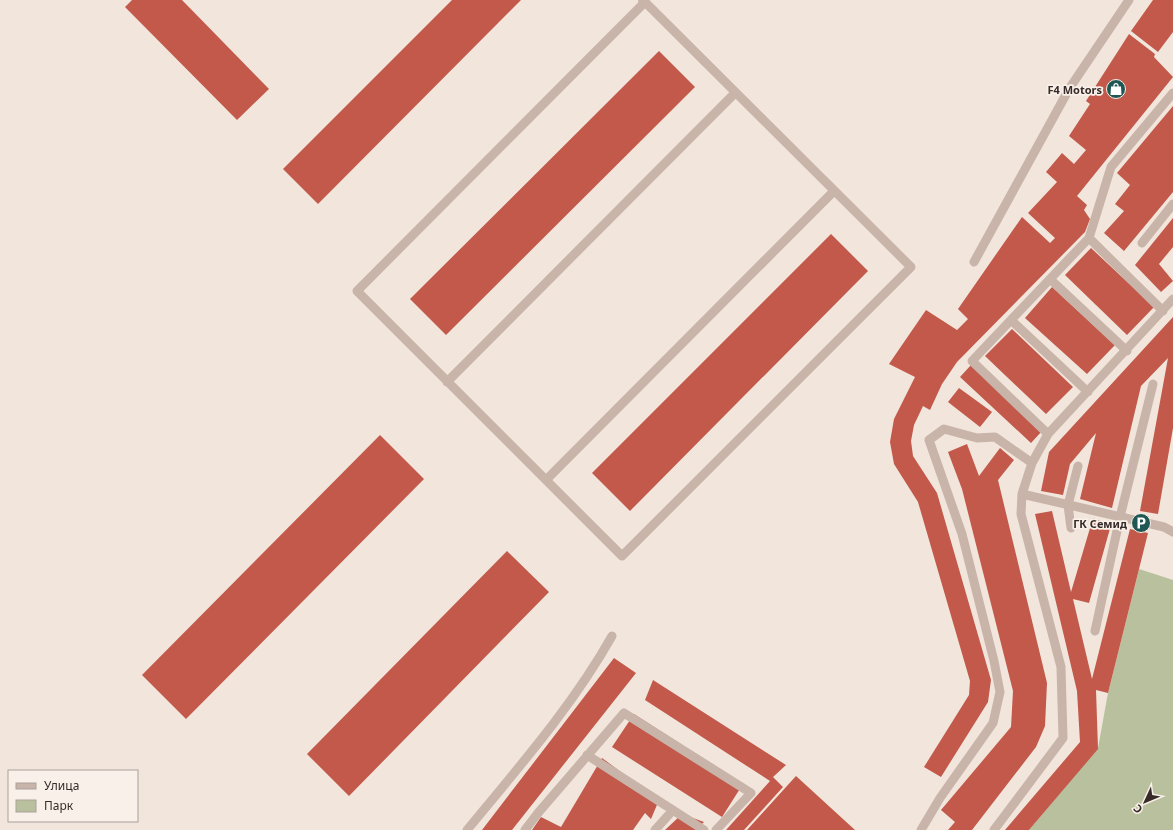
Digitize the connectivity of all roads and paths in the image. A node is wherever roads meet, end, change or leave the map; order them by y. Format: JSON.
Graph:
{"nodes":[{"id":1,"x":1129,"y":0,"type":"edge"},
{"id":2,"x":644,"y":1,"type":"edge"},
{"id":3,"x":736,"y":93,"type":"junction"},
{"id":4,"x":1173,"y":93,"type":"edge"},
{"id":5,"x":834,"y":191,"type":"junction"},
{"id":6,"x":1173,"y":204,"type":"edge"},
{"id":7,"x":1089,"y":238,"type":"junction"},
{"id":8,"x":1142,"y":243,"type":"dead end"},
{"id":9,"x":974,"y":262,"type":"dead end"},
{"id":10,"x":1050,"y":279,"type":"junction"},
{"id":11,"x":1173,"y":299,"type":"edge"},
{"id":12,"x":1163,"y":311,"type":"junction"},
{"id":13,"x":1011,"y":320,"type":"junction"},
{"id":14,"x":1127,"y":351,"type":"junction"},
{"id":15,"x":448,"y":382,"type":"junction"},
{"id":16,"x":1153,"y":384,"type":"dead end"},
{"id":17,"x":1088,"y":392,"type":"junction"},
{"id":18,"x":1048,"y":434,"type":"junction"},
{"id":19,"x":1032,"y":463,"type":"junction"},
{"id":20,"x":1078,"y":466,"type":"dead end"},
{"id":21,"x":546,"y":480,"type":"junction"},
{"id":22,"x":1022,"y":494,"type":"junction"},
{"id":23,"x":1068,"y":505,"type":"junction"},
{"id":24,"x":1120,"y":517,"type":"junction"},
{"id":25,"x":1072,"y":528,"type":"dead end"},
{"id":26,"x":1173,"y":532,"type":"edge"},
{"id":27,"x":1095,"y":631,"type":"dead end"},
{"id":28,"x":612,"y":636,"type":"dead end"},
{"id":29,"x":587,"y":755,"type":"junction"},
{"id":30,"x":673,"y":810,"type":"junction"},
{"id":31,"x":467,"y":830,"type":"edge"},
{"id":32,"x":525,"y":830,"type":"edge"},
{"id":33,"x":656,"y":830,"type":"edge"},
{"id":34,"x":704,"y":830,"type":"edge"},
{"id":35,"x":716,"y":830,"type":"edge"},
{"id":36,"x":921,"y":830,"type":"edge"},
{"id":37,"x":994,"y":830,"type":"edge"}],
"edges":[{"from":1,"to":9,"type":"lane"},
{"from":2,"to":3,"type":"lane"},
{"from":2,"to":15,"type":"lane"},
{"from":3,"to":5,"type":"lane"},
{"from":3,"to":15,"type":"lane"},
{"from":4,"to":7,"type":"lane"},
{"from":5,"to":21,"type":"lane"},
{"from":5,"to":21,"type":"lane"},
{"from":6,"to":8,"type":"lane"},
{"from":7,"to":10,"type":"lane"},
{"from":7,"to":12,"type":"lane"},
{"from":10,"to":13,"type":"lane"},
{"from":10,"to":14,"type":"lane"},
{"from":11,"to":12,"type":"lane"},
{"from":12,"to":14,"type":"lane"},
{"from":13,"to":17,"type":"lane"},
{"from":13,"to":18,"type":"lane"},
{"from":14,"to":17,"type":"lane"},
{"from":15,"to":21,"type":"lane"},
{"from":16,"to":24,"type":"lane"},
{"from":17,"to":18,"type":"lane"},
{"from":18,"to":19,"type":"lane"},
{"from":19,"to":22,"type":"lane"},
{"from":19,"to":36,"type":"lane"},
{"from":20,"to":23,"type":"lane"},
{"from":22,"to":23,"type":"lane"},
{"from":22,"to":37,"type":"lane"},
{"from":23,"to":24,"type":"lane"},
{"from":23,"to":25,"type":"lane"},
{"from":24,"to":26,"type":"lane"},
{"from":24,"to":27,"type":"lane"},
{"from":28,"to":31,"type":"lane"},
{"from":29,"to":30,"type":"lane"},
{"from":29,"to":32,"type":"lane"},
{"from":29,"to":35,"type":"lane"},
{"from":30,"to":33,"type":"lane"},
{"from":30,"to":34,"type":"lane"}]}
